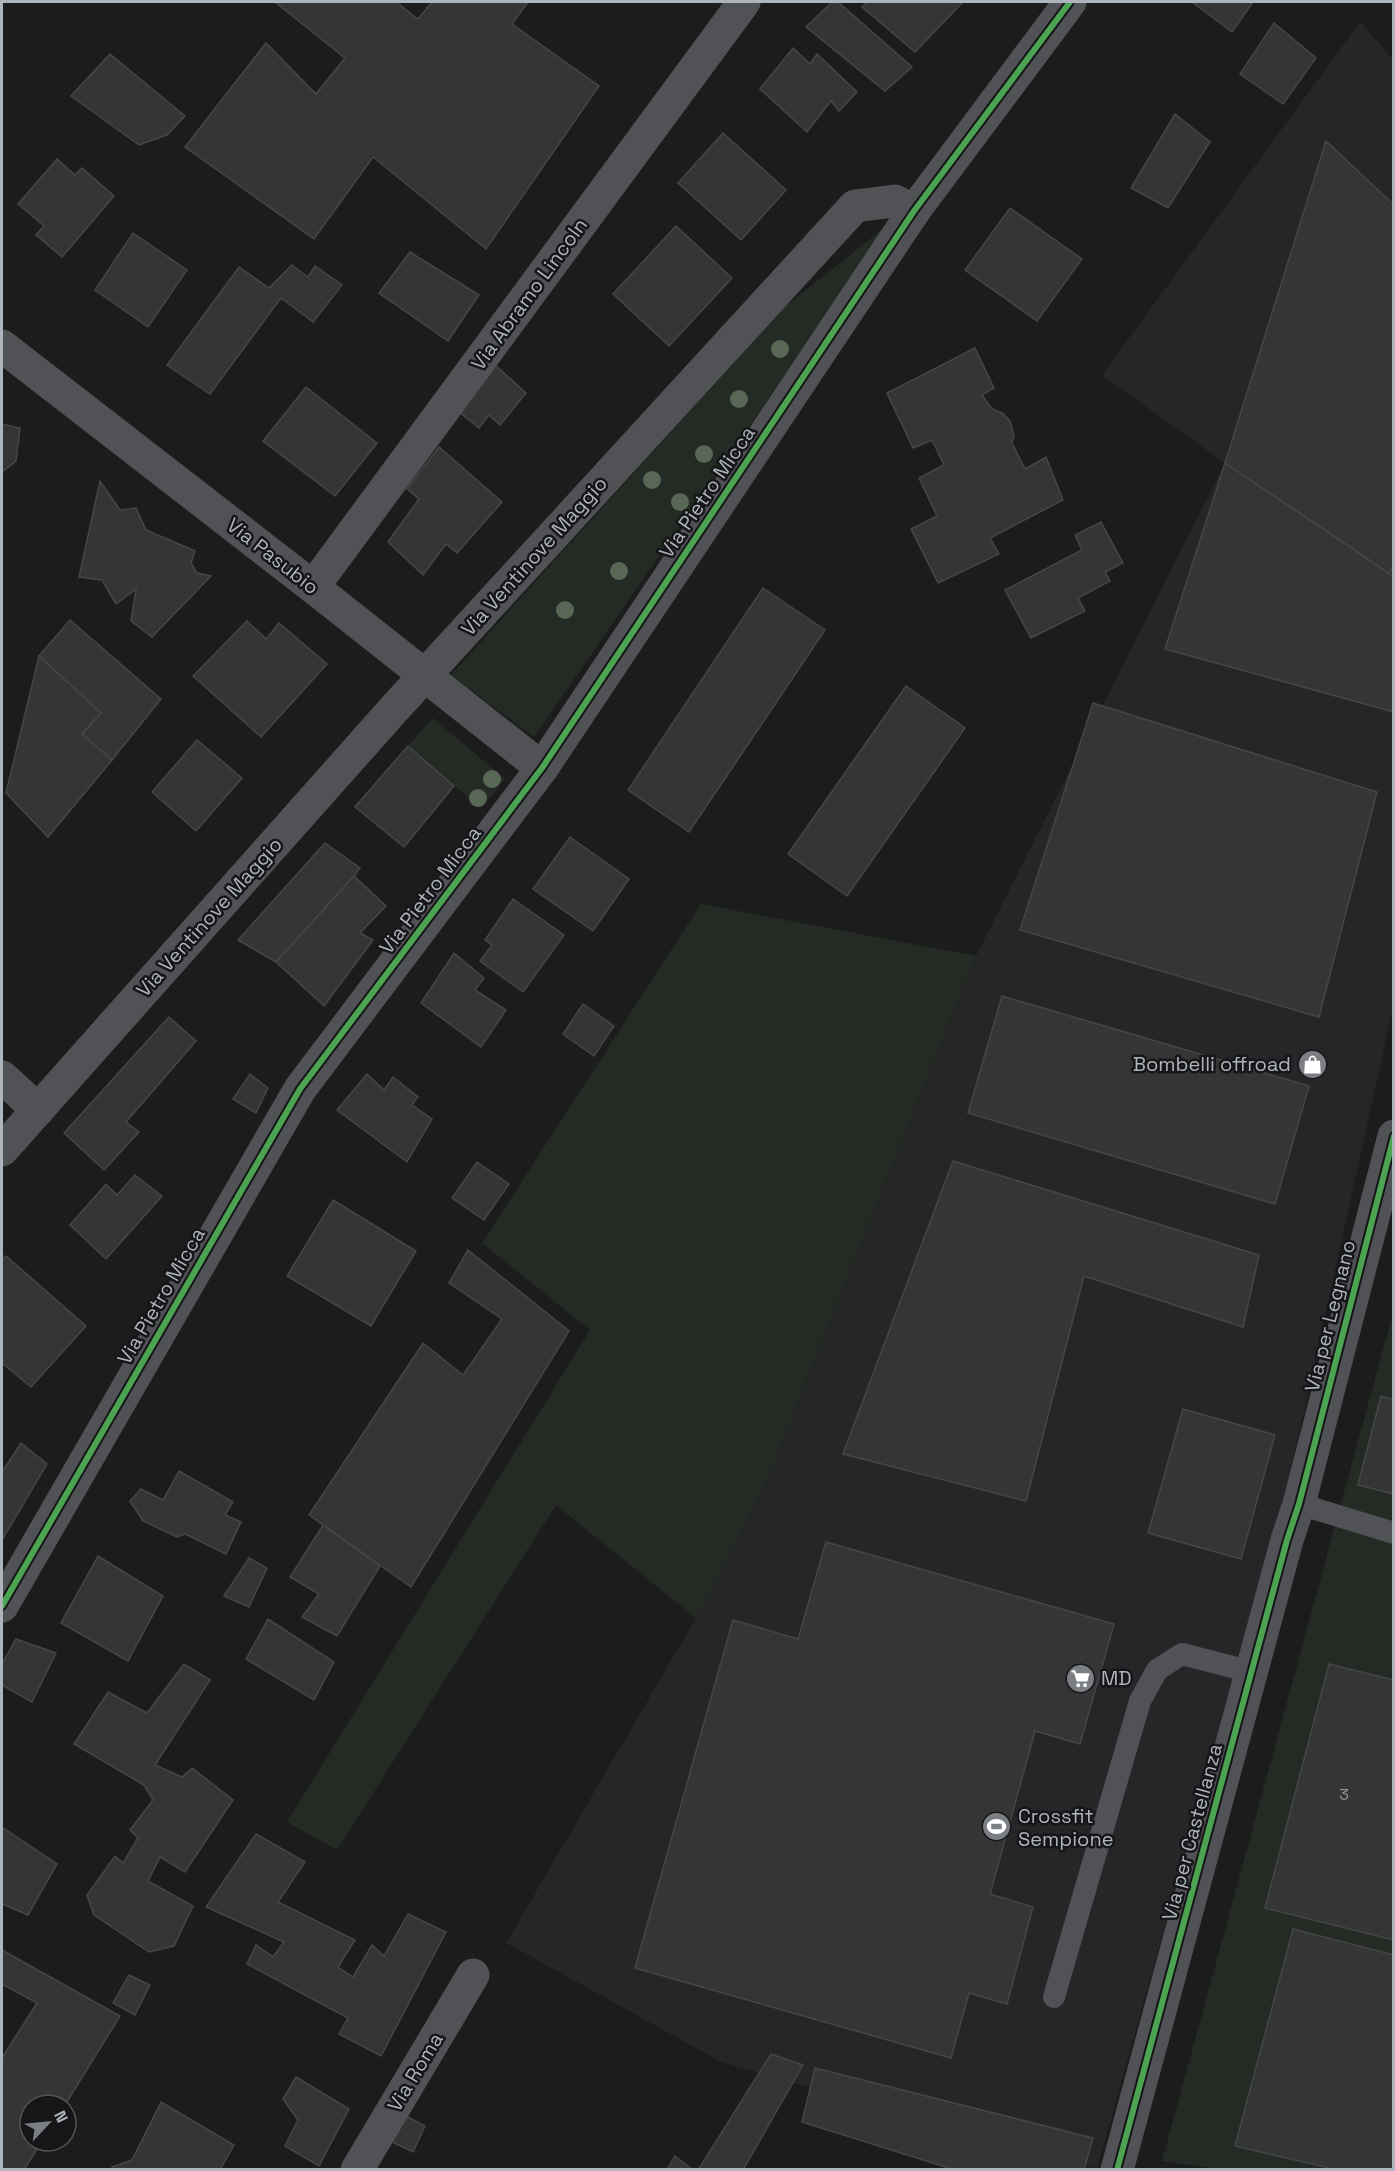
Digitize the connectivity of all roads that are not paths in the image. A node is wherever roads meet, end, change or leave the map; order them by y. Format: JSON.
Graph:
{"nodes":[{"id":1,"x":744,"y":2,"type":"edge"},
{"id":2,"x":1070,"y":2,"type":"edge"},
{"id":3,"x":914,"y":211,"type":"junction"},
{"id":4,"x":2,"y":346,"type":"edge"},
{"id":5,"x":314,"y":587,"type":"junction"},
{"id":6,"x":424,"y":676,"type":"junction"},
{"id":7,"x":542,"y":768,"type":"junction"},
{"id":8,"x":2,"y":1077,"type":"edge"},
{"id":9,"x":38,"y":1110,"type":"junction"},
{"id":10,"x":1394,"y":1136,"type":"edge"},
{"id":11,"x":2,"y":1150,"type":"edge"},
{"id":12,"x":1299,"y":1504,"type":"junction"},
{"id":13,"x":1394,"y":1533,"type":"edge"},
{"id":14,"x":2,"y":1606,"type":"edge"},
{"id":15,"x":1252,"y":1672,"type":"junction"},
{"id":16,"x":473,"y":1975,"type":"dead end"},
{"id":17,"x":1054,"y":1997,"type":"dead end"},
{"id":18,"x":357,"y":2169,"type":"edge"},
{"id":19,"x":1117,"y":2169,"type":"edge"}],
"edges":[{"from":1,"to":5,"type":"street","name":"Via Abramo Lincoln"},
{"from":2,"to":3,"type":"street"},
{"from":3,"to":6,"type":"street","name":"Via Ventinove Maggio"},
{"from":3,"to":7,"type":"street","name":"Via Pietro Micca"},
{"from":4,"to":5,"type":"street","name":"Via Pasubio"},
{"from":5,"to":6,"type":"street","name":"Via Pasubio"},
{"from":6,"to":7,"type":"street","name":"Via Pasubio"},
{"from":6,"to":9,"type":"street","name":"Via Ventinove Maggio"},
{"from":7,"to":14,"type":"street","name":"Via Pietro Micca"},
{"from":8,"to":9,"type":"street"},
{"from":9,"to":11,"type":"street","name":"Via Ventinove Maggio"},
{"from":10,"to":12,"type":"street","name":"Via per Legnano"},
{"from":12,"to":13,"type":"lane"},
{"from":12,"to":15,"type":"street","name":"Via per Castellanza"},
{"from":15,"to":17,"type":"lane"},
{"from":15,"to":19,"type":"street","name":"Via per Castellanza"},
{"from":16,"to":18,"type":"street","name":"Via Roma"}]}
